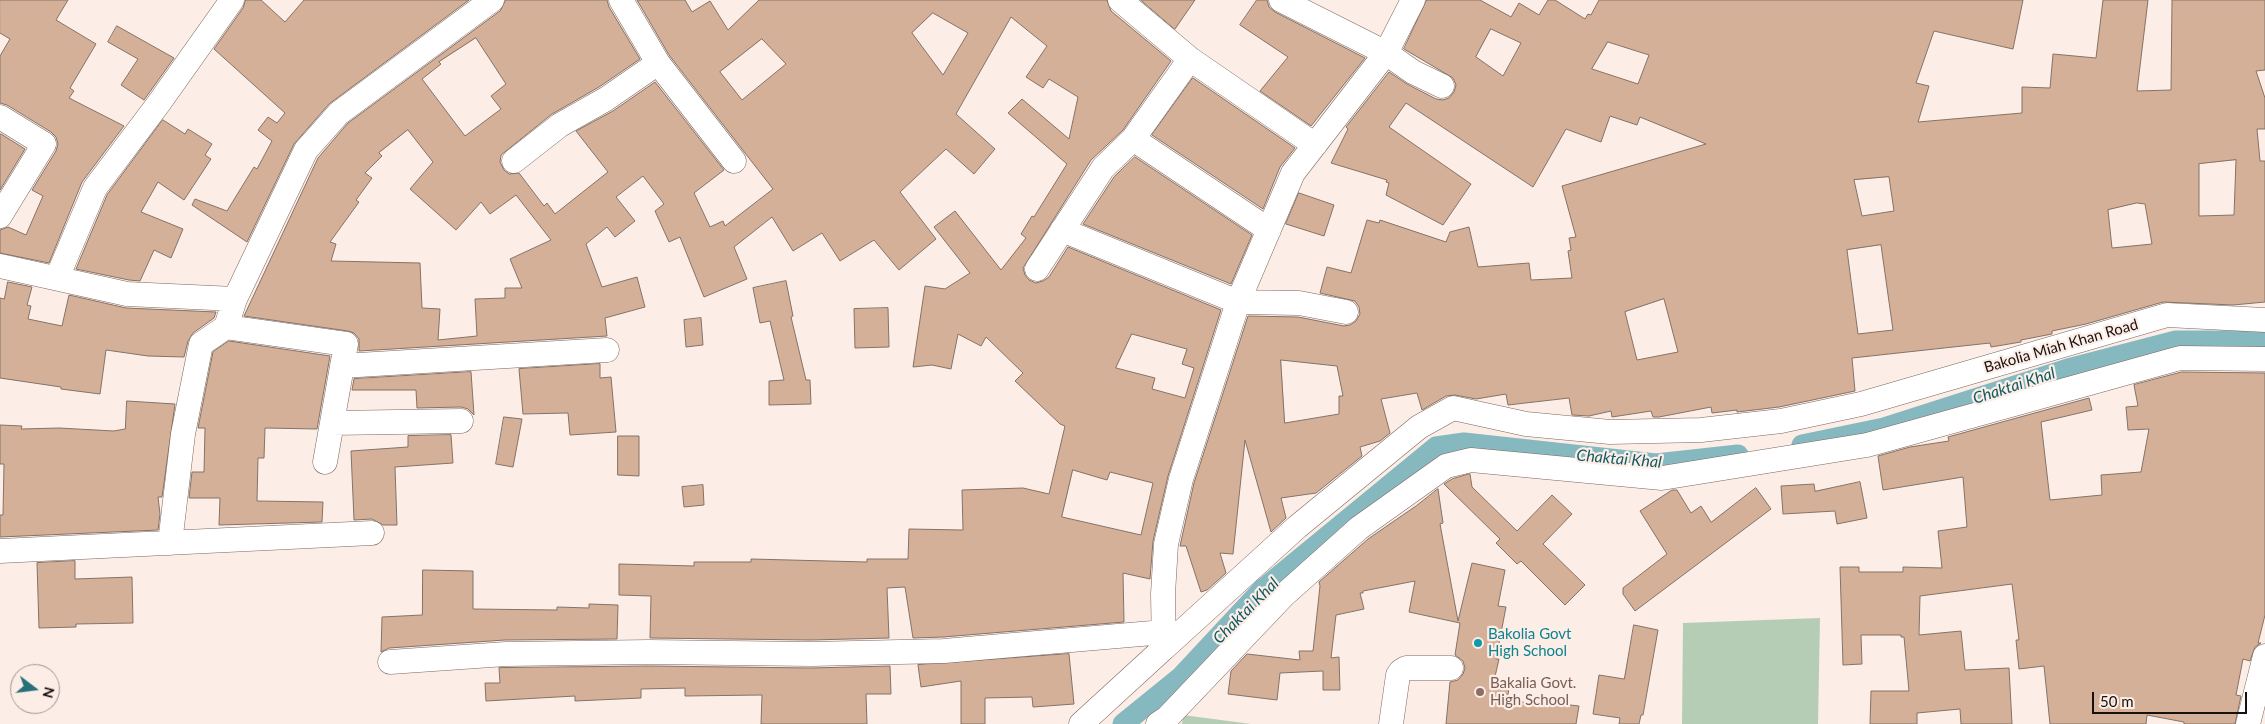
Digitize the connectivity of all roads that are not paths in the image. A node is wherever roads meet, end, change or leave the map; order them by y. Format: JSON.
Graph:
{"nodes":[{"id":1,"x":232,"y":0,"type":"edge"},
{"id":2,"x":492,"y":0,"type":"edge"},
{"id":3,"x":620,"y":0,"type":"edge"},
{"id":4,"x":1120,"y":0,"type":"edge"},
{"id":5,"x":1281,"y":0,"type":"edge"},
{"id":6,"x":1413,"y":0,"type":"edge"},
{"id":7,"x":1386,"y":53,"type":"junction"},
{"id":8,"x":1190,"y":59,"type":"junction"},
{"id":9,"x":658,"y":63,"type":"junction"},
{"id":10,"x":1442,"y":86,"type":"dead end"},
{"id":11,"x":0,"y":117,"type":"edge"},
{"id":12,"x":1133,"y":139,"type":"junction"},
{"id":13,"x":1315,"y":145,"type":"junction"},
{"id":14,"x":514,"y":161,"type":"dead end"},
{"id":15,"x":734,"y":161,"type":"dead end"},
{"id":16,"x":0,"y":216,"type":"edge"},
{"id":17,"x":1062,"y":230,"type":"junction"},
{"id":18,"x":1269,"y":230,"type":"junction"},
{"id":19,"x":0,"y":266,"type":"edge"},
{"id":20,"x":1036,"y":269,"type":"dead end"},
{"id":21,"x":57,"y":278,"type":"junction"},
{"id":22,"x":235,"y":299,"type":"junction"},
{"id":23,"x":1238,"y":302,"type":"junction"},
{"id":24,"x":1346,"y":312,"type":"dead end"},
{"id":25,"x":2265,"y":320,"type":"edge"},
{"id":26,"x":226,"y":326,"type":"junction"},
{"id":27,"x":607,"y":350,"type":"dead end"},
{"id":28,"x":2265,"y":358,"type":"edge"},
{"id":29,"x":342,"y":366,"type":"junction"},
{"id":30,"x":461,"y":421,"type":"dead end"},
{"id":31,"x":332,"y":423,"type":"junction"},
{"id":32,"x":325,"y":462,"type":"dead end"},
{"id":33,"x":372,"y":533,"type":"dead end"},
{"id":34,"x":170,"y":543,"type":"junction"},
{"id":35,"x":0,"y":551,"type":"edge"},
{"id":36,"x":1164,"y":640,"type":"junction"},
{"id":37,"x":2265,"y":656,"type":"edge"},
{"id":38,"x":390,"y":662,"type":"dead end"},
{"id":39,"x":1452,"y":668,"type":"dead end"},
{"id":40,"x":1163,"y":721,"type":"edge"},
{"id":41,"x":1081,"y":724,"type":"edge"},
{"id":42,"x":1391,"y":724,"type":"edge"},
{"id":43,"x":2248,"y":724,"type":"edge"}],
"edges":[{"from":1,"to":21,"type":"street"},
{"from":2,"to":22,"type":"street"},
{"from":3,"to":9,"type":"street"},
{"from":4,"to":8,"type":"street"},
{"from":5,"to":7,"type":"street"},
{"from":6,"to":7,"type":"street"},
{"from":7,"to":10,"type":"street"},
{"from":7,"to":13,"type":"street"},
{"from":8,"to":12,"type":"street"},
{"from":8,"to":13,"type":"street"},
{"from":9,"to":14,"type":"street"},
{"from":9,"to":15,"type":"street"},
{"from":11,"to":16,"type":"street"},
{"from":12,"to":17,"type":"street"},
{"from":12,"to":18,"type":"street"},
{"from":13,"to":18,"type":"street"},
{"from":17,"to":20,"type":"street"},
{"from":17,"to":23,"type":"street"},
{"from":18,"to":23,"type":"street"},
{"from":19,"to":21,"type":"street"},
{"from":21,"to":22,"type":"street"},
{"from":22,"to":26,"type":"street"},
{"from":23,"to":24,"type":"street"},
{"from":23,"to":36,"type":"street"},
{"from":25,"to":36,"type":"street","name":"Bakolia Miah Khan Road"},
{"from":26,"to":29,"type":"street"},
{"from":26,"to":34,"type":"street"},
{"from":27,"to":29,"type":"street"},
{"from":28,"to":40,"type":"street"},
{"from":29,"to":31,"type":"street"},
{"from":30,"to":31,"type":"street"},
{"from":31,"to":32,"type":"street"},
{"from":33,"to":34,"type":"street"},
{"from":34,"to":35,"type":"street"},
{"from":36,"to":38,"type":"street"},
{"from":36,"to":41,"type":"street","name":"Bakolia Miah Khan Road"},
{"from":37,"to":43,"type":"street"},
{"from":39,"to":42,"type":"street"}]}
